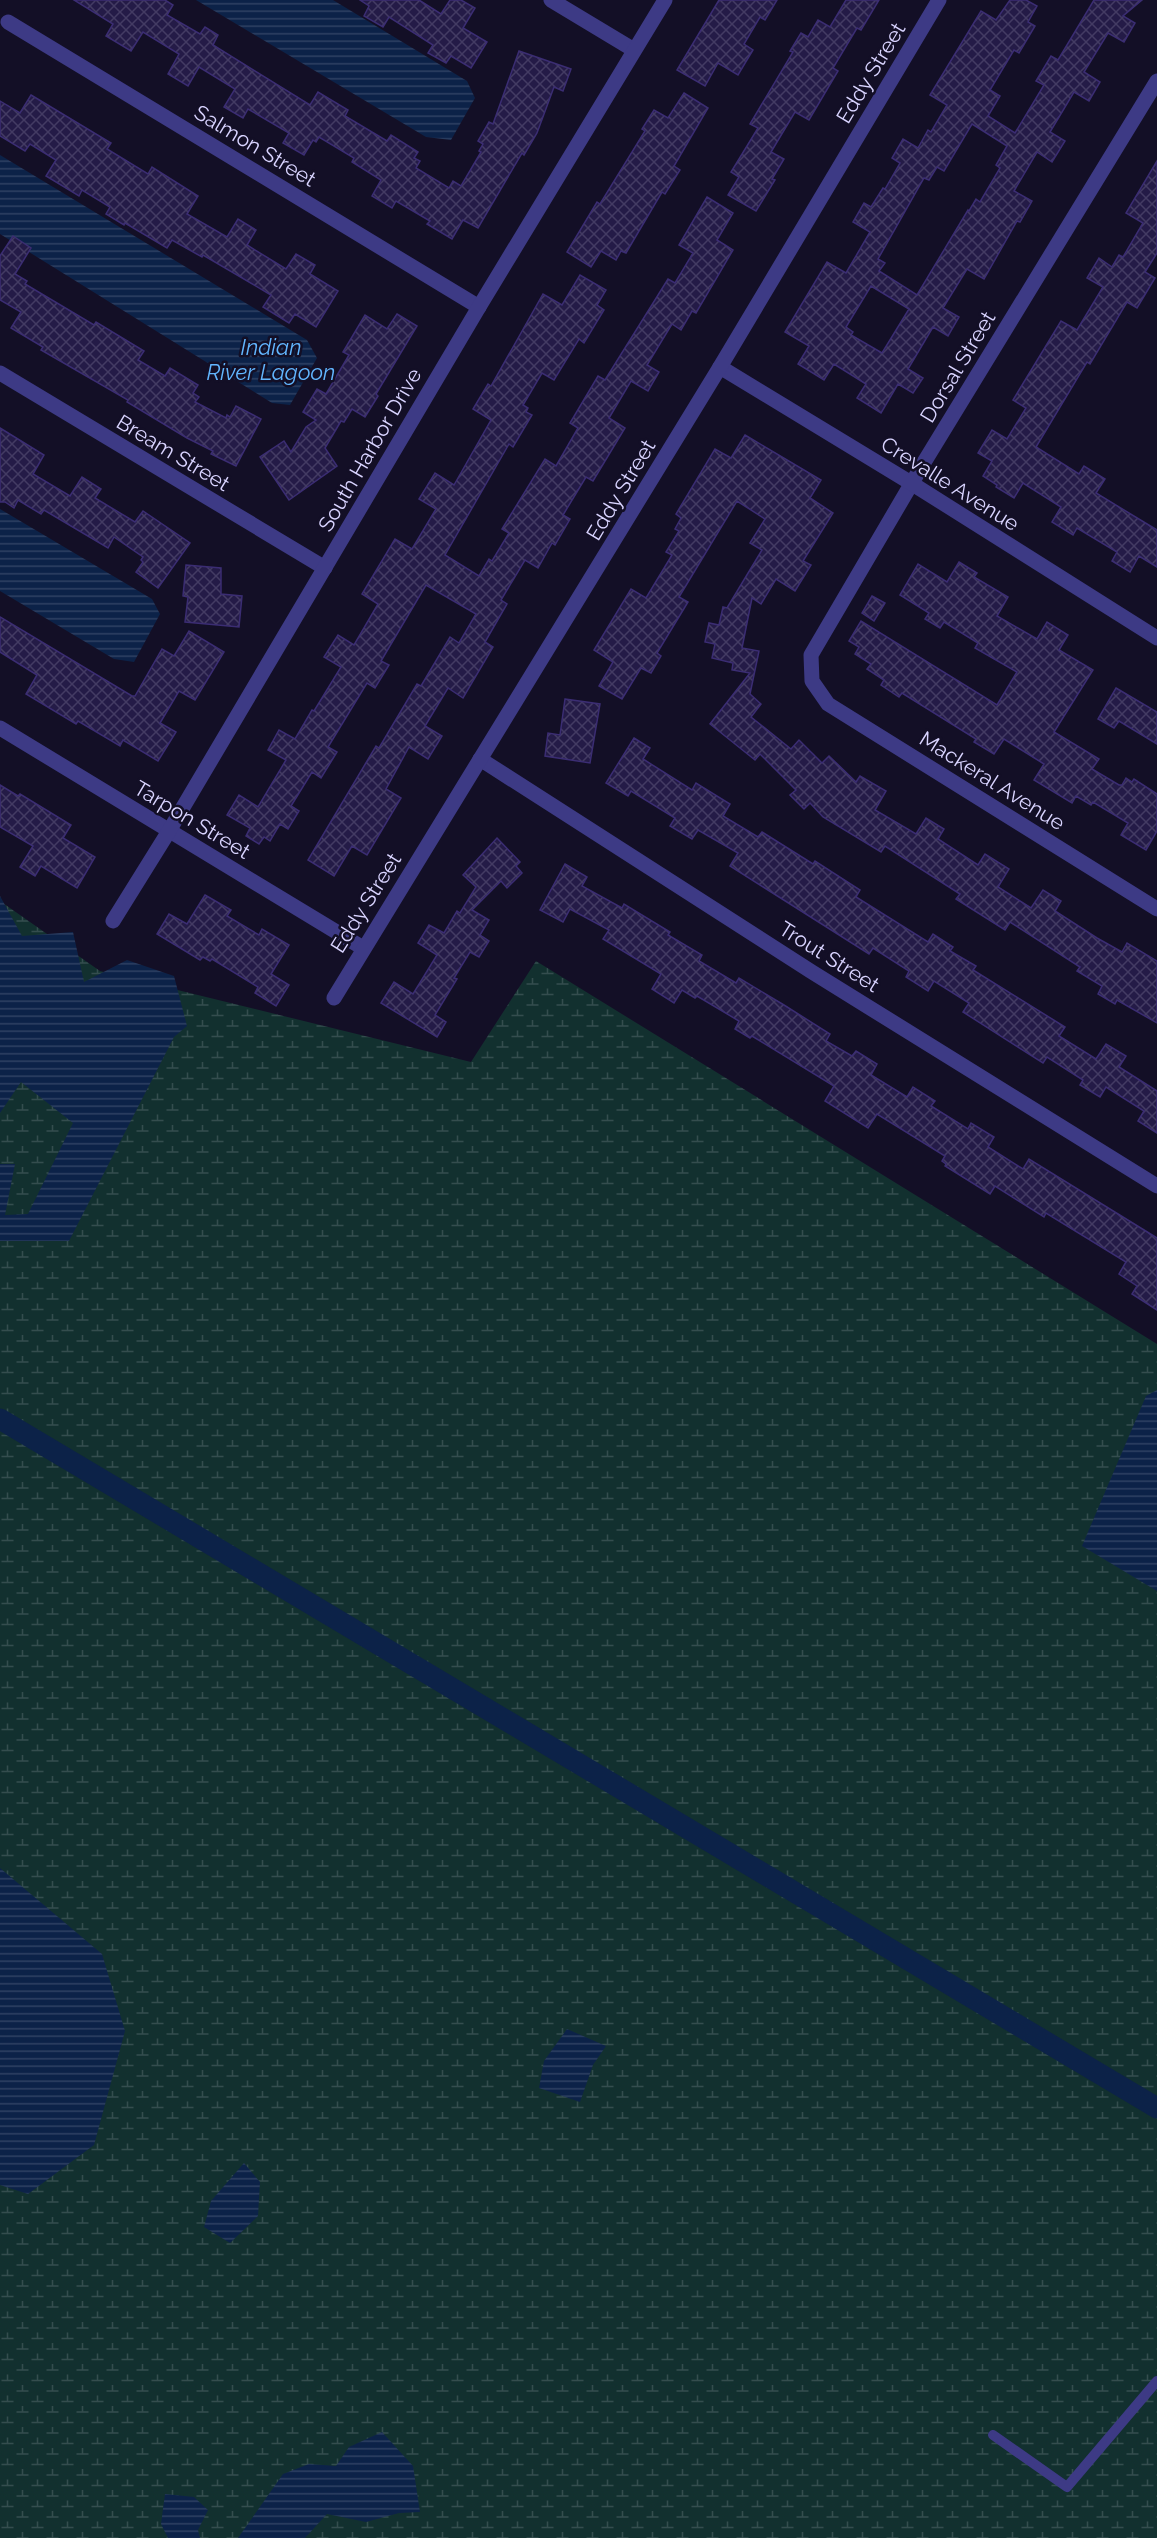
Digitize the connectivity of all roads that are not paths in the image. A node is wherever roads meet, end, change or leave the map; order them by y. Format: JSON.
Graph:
{"nodes":[{"id":1,"x":551,"y":0,"type":"edge"},
{"id":2,"x":665,"y":0,"type":"edge"},
{"id":3,"x":939,"y":0,"type":"edge"},
{"id":4,"x":9,"y":22,"type":"dead end"},
{"id":5,"x":634,"y":50,"type":"junction"},
{"id":6,"x":1157,"y":81,"type":"edge"},
{"id":7,"x":479,"y":307,"type":"junction"},
{"id":8,"x":720,"y":367,"type":"junction"},
{"id":9,"x":0,"y":373,"type":"edge"},
{"id":10,"x":911,"y":483,"type":"junction"},
{"id":11,"x":325,"y":568,"type":"junction"},
{"id":12,"x":1157,"y":638,"type":"edge"},
{"id":13,"x":812,"y":681,"type":"joint"},
{"id":14,"x":0,"y":729,"type":"edge"},
{"id":15,"x":480,"y":759,"type":"junction"},
{"id":16,"x":169,"y":831,"type":"junction"},
{"id":17,"x":1157,"y":909,"type":"edge"},
{"id":18,"x":113,"y":921,"type":"dead end"},
{"id":19,"x":363,"y":948,"type":"junction"},
{"id":20,"x":334,"y":998,"type":"dead end"},
{"id":21,"x":1157,"y":1186,"type":"edge"},
{"id":22,"x":1157,"y":2381,"type":"edge"},
{"id":23,"x":993,"y":2435,"type":"dead end"}],
"edges":[{"from":1,"to":5,"type":"street"},
{"from":2,"to":5,"type":"street","name":"South Harbor Drive"},
{"from":3,"to":8,"type":"street","name":"Eddy Street"},
{"from":4,"to":7,"type":"street","name":"Salmon Street"},
{"from":5,"to":7,"type":"street","name":"South Harbor Drive"},
{"from":6,"to":10,"type":"street","name":"Dorsal Street"},
{"from":7,"to":11,"type":"street","name":"South Harbor Drive"},
{"from":8,"to":10,"type":"street","name":"Crevalle Avenue"},
{"from":8,"to":15,"type":"street","name":"Eddy Street"},
{"from":9,"to":11,"type":"street","name":"Bream Street"},
{"from":10,"to":12,"type":"street","name":"Crevalle Avenue"},
{"from":10,"to":13,"type":"street","name":"Dorsal Street"},
{"from":11,"to":16,"type":"street","name":"South Harbor Drive"},
{"from":13,"to":17,"type":"street","name":"Mackeral Avenue"},
{"from":14,"to":16,"type":"street","name":"Tarpon Street"},
{"from":15,"to":19,"type":"street","name":"Eddy Street"},
{"from":15,"to":21,"type":"street","name":"Trout Street"},
{"from":16,"to":18,"type":"street","name":"South Harbor Drive"},
{"from":16,"to":19,"type":"street","name":"Tarpon Street"},
{"from":19,"to":20,"type":"street","name":"Eddy Street"},
{"from":22,"to":23,"type":"lane"}]}
